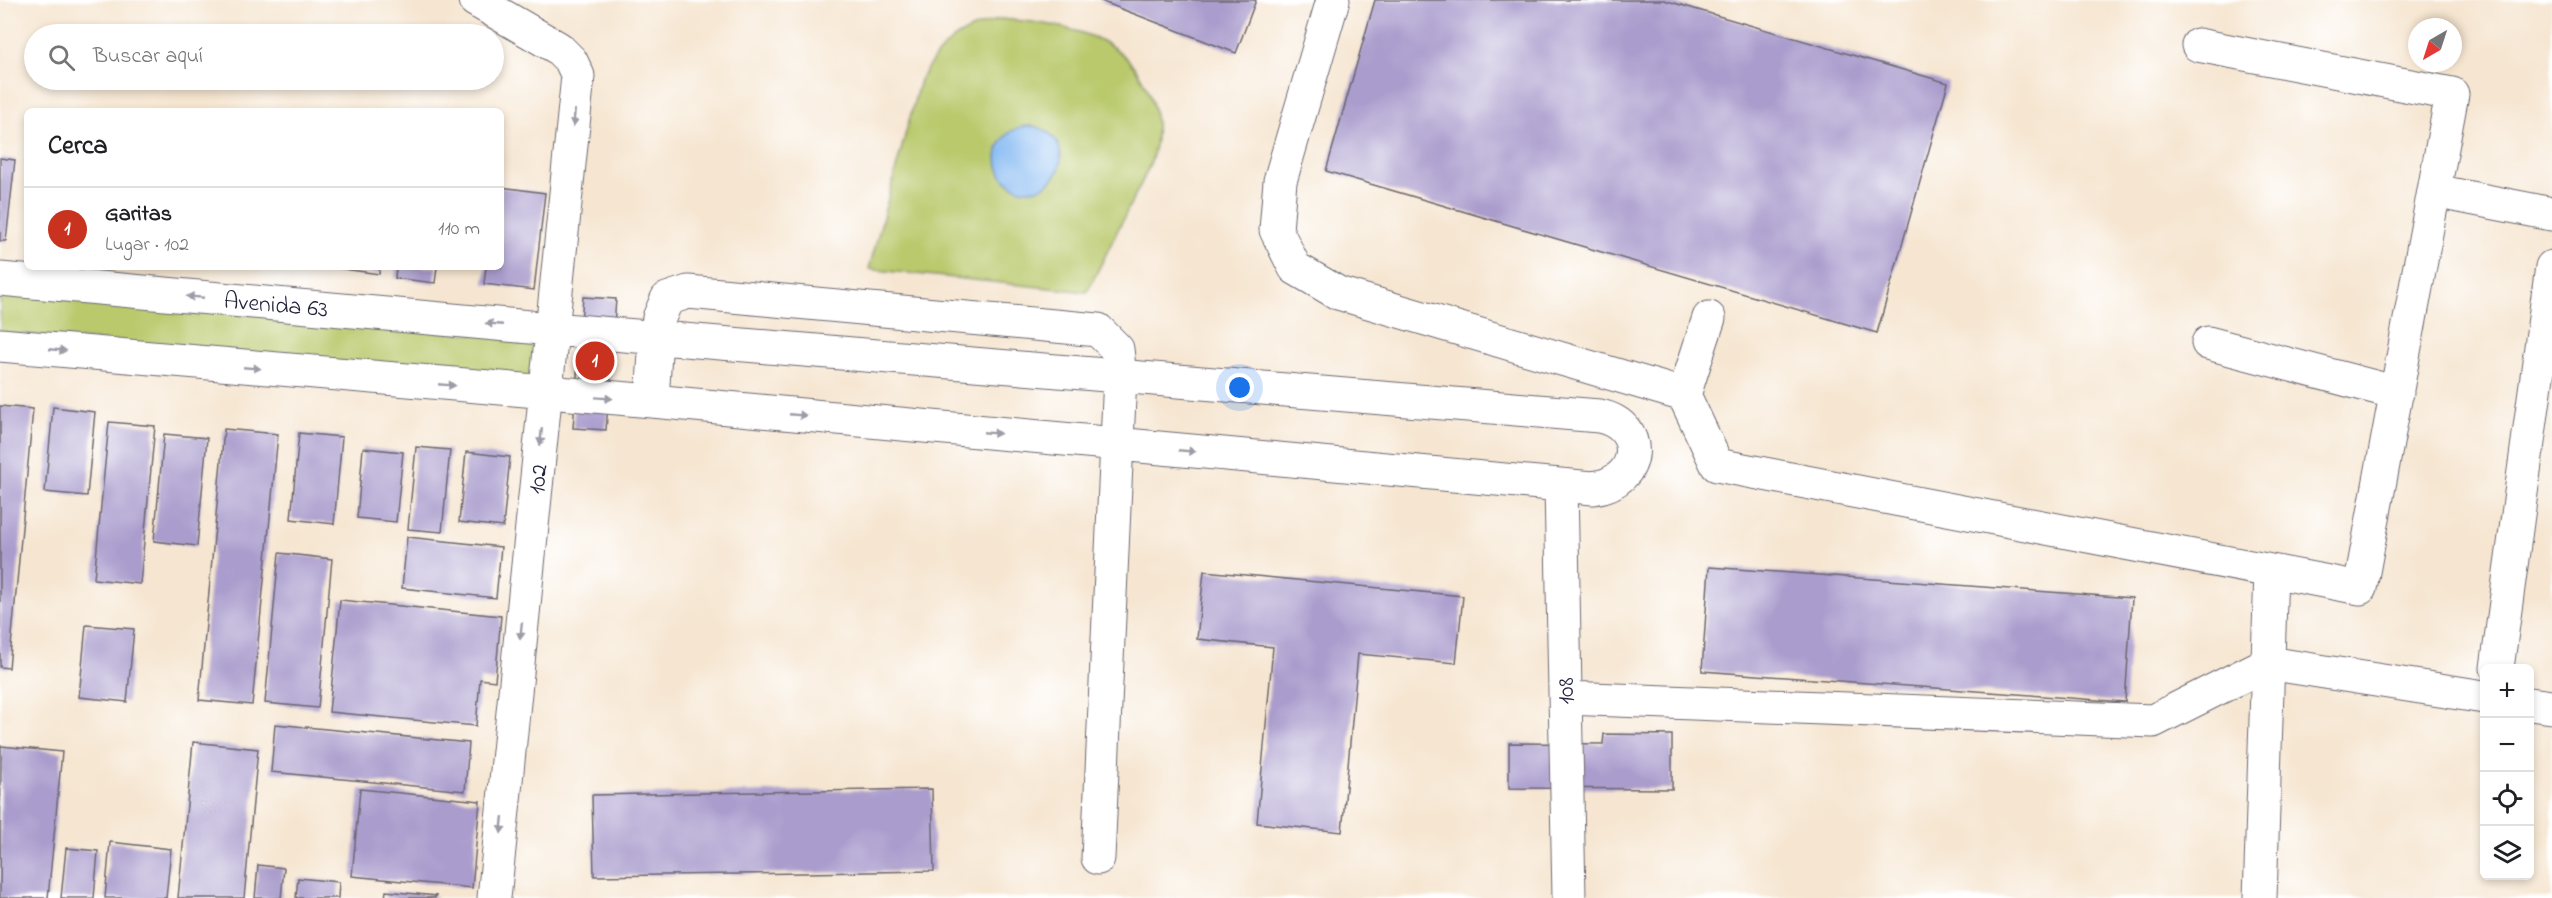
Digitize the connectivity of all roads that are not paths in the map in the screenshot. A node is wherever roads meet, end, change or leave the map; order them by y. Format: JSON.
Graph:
{"nodes":[{"id":1,"x":475,"y":0,"type":"edge"},
{"id":2,"x":1333,"y":0,"type":"edge"},
{"id":3,"x":2198,"y":45,"type":"dead end"},
{"id":4,"x":2434,"y":191,"type":"junction"},
{"id":5,"x":2552,"y":214,"type":"edge"},
{"id":6,"x":2552,"y":267,"type":"edge"},
{"id":7,"x":0,"y":279,"type":"edge"},
{"id":8,"x":1709,"y":318,"type":"dead end"},
{"id":9,"x":552,"y":329,"type":"junction"},
{"id":10,"x":656,"y":337,"type":"junction"},
{"id":11,"x":2208,"y":343,"type":"dead end"},
{"id":12,"x":0,"y":345,"type":"edge"},
{"id":13,"x":1120,"y":376,"type":"junction"},
{"id":14,"x":2397,"y":393,"type":"junction"},
{"id":15,"x":546,"y":394,"type":"junction"},
{"id":16,"x":1684,"y":395,"type":"junction"},
{"id":17,"x":652,"y":401,"type":"junction"},
{"id":18,"x":1116,"y":445,"type":"junction"},
{"id":19,"x":1562,"y":485,"type":"junction"},
{"id":20,"x":2271,"y":571,"type":"junction"},
{"id":21,"x":2268,"y":663,"type":"junction"},
{"id":22,"x":2498,"y":664,"type":"edge"},
{"id":23,"x":2480,"y":696,"type":"edge"},
{"id":24,"x":1566,"y":698,"type":"junction"},
{"id":25,"x":2534,"y":705,"type":"edge"},
{"id":26,"x":2552,"y":707,"type":"edge"},
{"id":27,"x":1098,"y":858,"type":"dead end"},
{"id":28,"x":1569,"y":887,"type":"edge"},
{"id":29,"x":494,"y":898,"type":"edge"},
{"id":30,"x":2260,"y":898,"type":"edge"}],
"edges":[{"from":1,"to":9,"type":"street","name":"102","one_way":true},
{"from":2,"to":16,"type":"street"},
{"from":3,"to":4,"type":"street"},
{"from":4,"to":5,"type":"street"},
{"from":4,"to":14,"type":"street"},
{"from":6,"to":22,"type":"street"},
{"from":9,"to":7,"type":"street","name":"Avenida 63","one_way":true},
{"from":8,"to":16,"type":"street"},
{"from":9,"to":10,"type":"street","name":"Avenida 63"},
{"from":9,"to":15,"type":"street","name":"102"},
{"from":10,"to":13,"type":"street","name":"Avenida 63"},
{"from":10,"to":13,"type":"street"},
{"from":10,"to":17,"type":"street"},
{"from":11,"to":14,"type":"street"},
{"from":12,"to":15,"type":"street","one_way":true},
{"from":13,"to":18,"type":"street"},
{"from":13,"to":19,"type":"street","name":"Avenida 63"},
{"from":14,"to":20,"type":"street"},
{"from":15,"to":17,"type":"street","name":"Avenida 63","one_way":true},
{"from":15,"to":29,"type":"street","name":"102","one_way":true},
{"from":16,"to":20,"type":"street"},
{"from":17,"to":18,"type":"street","name":"Avenida 63","one_way":true},
{"from":18,"to":19,"type":"street","name":"Avenida 63","one_way":true},
{"from":18,"to":27,"type":"street"},
{"from":19,"to":24,"type":"street","name":"108"},
{"from":20,"to":21,"type":"street"},
{"from":21,"to":23,"type":"street"},
{"from":21,"to":24,"type":"street"},
{"from":21,"to":30,"type":"street"},
{"from":24,"to":28,"type":"street","name":"108"},
{"from":25,"to":26,"type":"street"}]}
